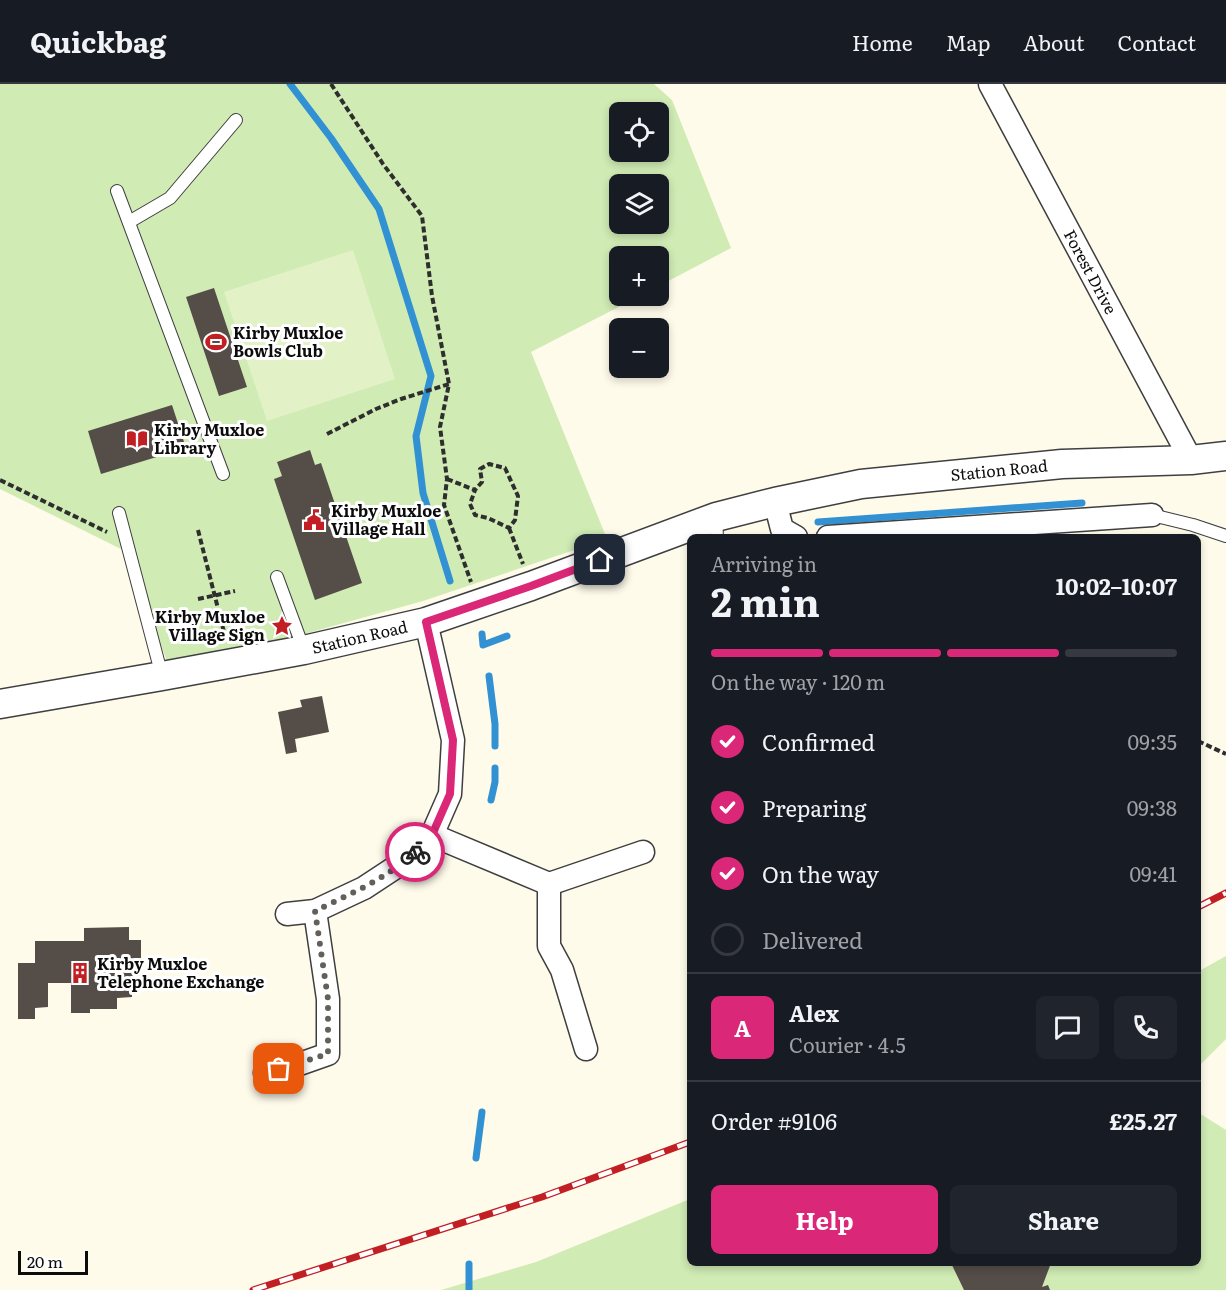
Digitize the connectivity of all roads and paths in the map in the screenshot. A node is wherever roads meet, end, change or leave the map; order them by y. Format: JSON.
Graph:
{"nodes":[{"id":1,"x":331,"y":84,"type":"edge"},
{"id":2,"x":990,"y":84,"type":"edge"},
{"id":3,"x":236,"y":120,"type":"dead end"},
{"id":4,"x":117,"y":191,"type":"dead end"},
{"id":5,"x":129,"y":222,"type":"junction"},
{"id":6,"x":449,"y":384,"type":"junction"},
{"id":7,"x":327,"y":434,"type":"dead end"},
{"id":8,"x":1226,"y":456,"type":"edge"},
{"id":9,"x":1191,"y":460,"type":"junction"},
{"id":10,"x":223,"y":474,"type":"dead end"},
{"id":11,"x":447,"y":479,"type":"junction"},
{"id":12,"x":0,"y":480,"type":"edge"},
{"id":13,"x":475,"y":490,"type":"junction"},
{"id":14,"x":775,"y":502,"type":"junction"},
{"id":15,"x":119,"y":513,"type":"dead end"},
{"id":16,"x":1152,"y":515,"type":"joint"},
{"id":17,"x":717,"y":527,"type":"edge"},
{"id":18,"x":509,"y":528,"type":"junction"},
{"id":19,"x":198,"y":530,"type":"dead end"},
{"id":20,"x":958,"y":533,"type":"edge"},
{"id":21,"x":695,"y":534,"type":"edge"},
{"id":22,"x":791,"y":534,"type":"edge"},
{"id":23,"x":926,"y":534,"type":"edge"},
{"id":24,"x":1226,"y":536,"type":"edge"},
{"id":25,"x":687,"y":537,"type":"edge"},
{"id":26,"x":126,"y":542,"type":"junction"},
{"id":27,"x":277,"y":577,"type":"dead end"},
{"id":28,"x":531,"y":586,"type":"junction"},
{"id":29,"x":236,"y":591,"type":"dead end"},
{"id":30,"x":215,"y":595,"type":"junction"},
{"id":31,"x":198,"y":599,"type":"dead end"},
{"id":32,"x":479,"y":604,"type":"junction"},
{"id":33,"x":426,"y":622,"type":"junction"},
{"id":34,"x":303,"y":650,"type":"junction"},
{"id":35,"x":232,"y":663,"type":"junction"},
{"id":36,"x":162,"y":676,"type":"junction"},
{"id":37,"x":0,"y":704,"type":"edge"},
{"id":38,"x":1201,"y":742,"type":"edge"},
{"id":39,"x":1226,"y":754,"type":"edge"},
{"id":40,"x":432,"y":835,"type":"junction"},
{"id":41,"x":643,"y":852,"type":"dead end"},
{"id":42,"x":549,"y":884,"type":"junction"},
{"id":43,"x":315,"y":911,"type":"junction"},
{"id":44,"x":287,"y":914,"type":"dead end"},
{"id":45,"x":586,"y":1049,"type":"dead end"},
{"id":46,"x":265,"y":1073,"type":"dead end"}],
"edges":[{"from":1,"to":6,"type":"path"},
{"from":2,"to":9,"type":"street","name":"Forest Drive"},
{"from":3,"to":5,"type":"lane"},
{"from":4,"to":5,"type":"lane"},
{"from":5,"to":10,"type":"lane"},
{"from":6,"to":7,"type":"path"},
{"from":6,"to":11,"type":"path"},
{"from":8,"to":9,"type":"street","name":"Station Road"},
{"from":9,"to":14,"type":"street","name":"Station Road"},
{"from":11,"to":13,"type":"path"},
{"from":11,"to":32,"type":"path"},
{"from":12,"to":26,"type":"path"},
{"from":13,"to":18,"type":"path"},
{"from":13,"to":18,"type":"path"},
{"from":14,"to":17,"type":"street","name":"Station Road"},
{"from":14,"to":22,"type":"street"},
{"from":15,"to":26,"type":"lane"},
{"from":16,"to":20,"type":"street"},
{"from":16,"to":24,"type":"lane"},
{"from":17,"to":21,"type":"street","name":"Station Road"},
{"from":18,"to":28,"type":"path"},
{"from":19,"to":30,"type":"path"},
{"from":20,"to":23,"type":"street"},
{"from":25,"to":28,"type":"street","name":"Station Road"},
{"from":26,"to":36,"type":"lane"},
{"from":27,"to":34,"type":"lane"},
{"from":28,"to":32,"type":"street","name":"Station Road"},
{"from":29,"to":30,"type":"path"},
{"from":30,"to":31,"type":"path"},
{"from":30,"to":35,"type":"path"},
{"from":32,"to":33,"type":"street","name":"Station Road"},
{"from":33,"to":34,"type":"street","name":"Station Road"},
{"from":33,"to":40,"type":"street"},
{"from":34,"to":35,"type":"street","name":"Station Road"},
{"from":35,"to":36,"type":"street","name":"Station Road"},
{"from":36,"to":37,"type":"street","name":"Station Road"},
{"from":38,"to":39,"type":"path"},
{"from":40,"to":42,"type":"street"},
{"from":40,"to":43,"type":"street"},
{"from":41,"to":42,"type":"street"},
{"from":42,"to":45,"type":"street"},
{"from":43,"to":44,"type":"street"},
{"from":43,"to":46,"type":"street"}]}
